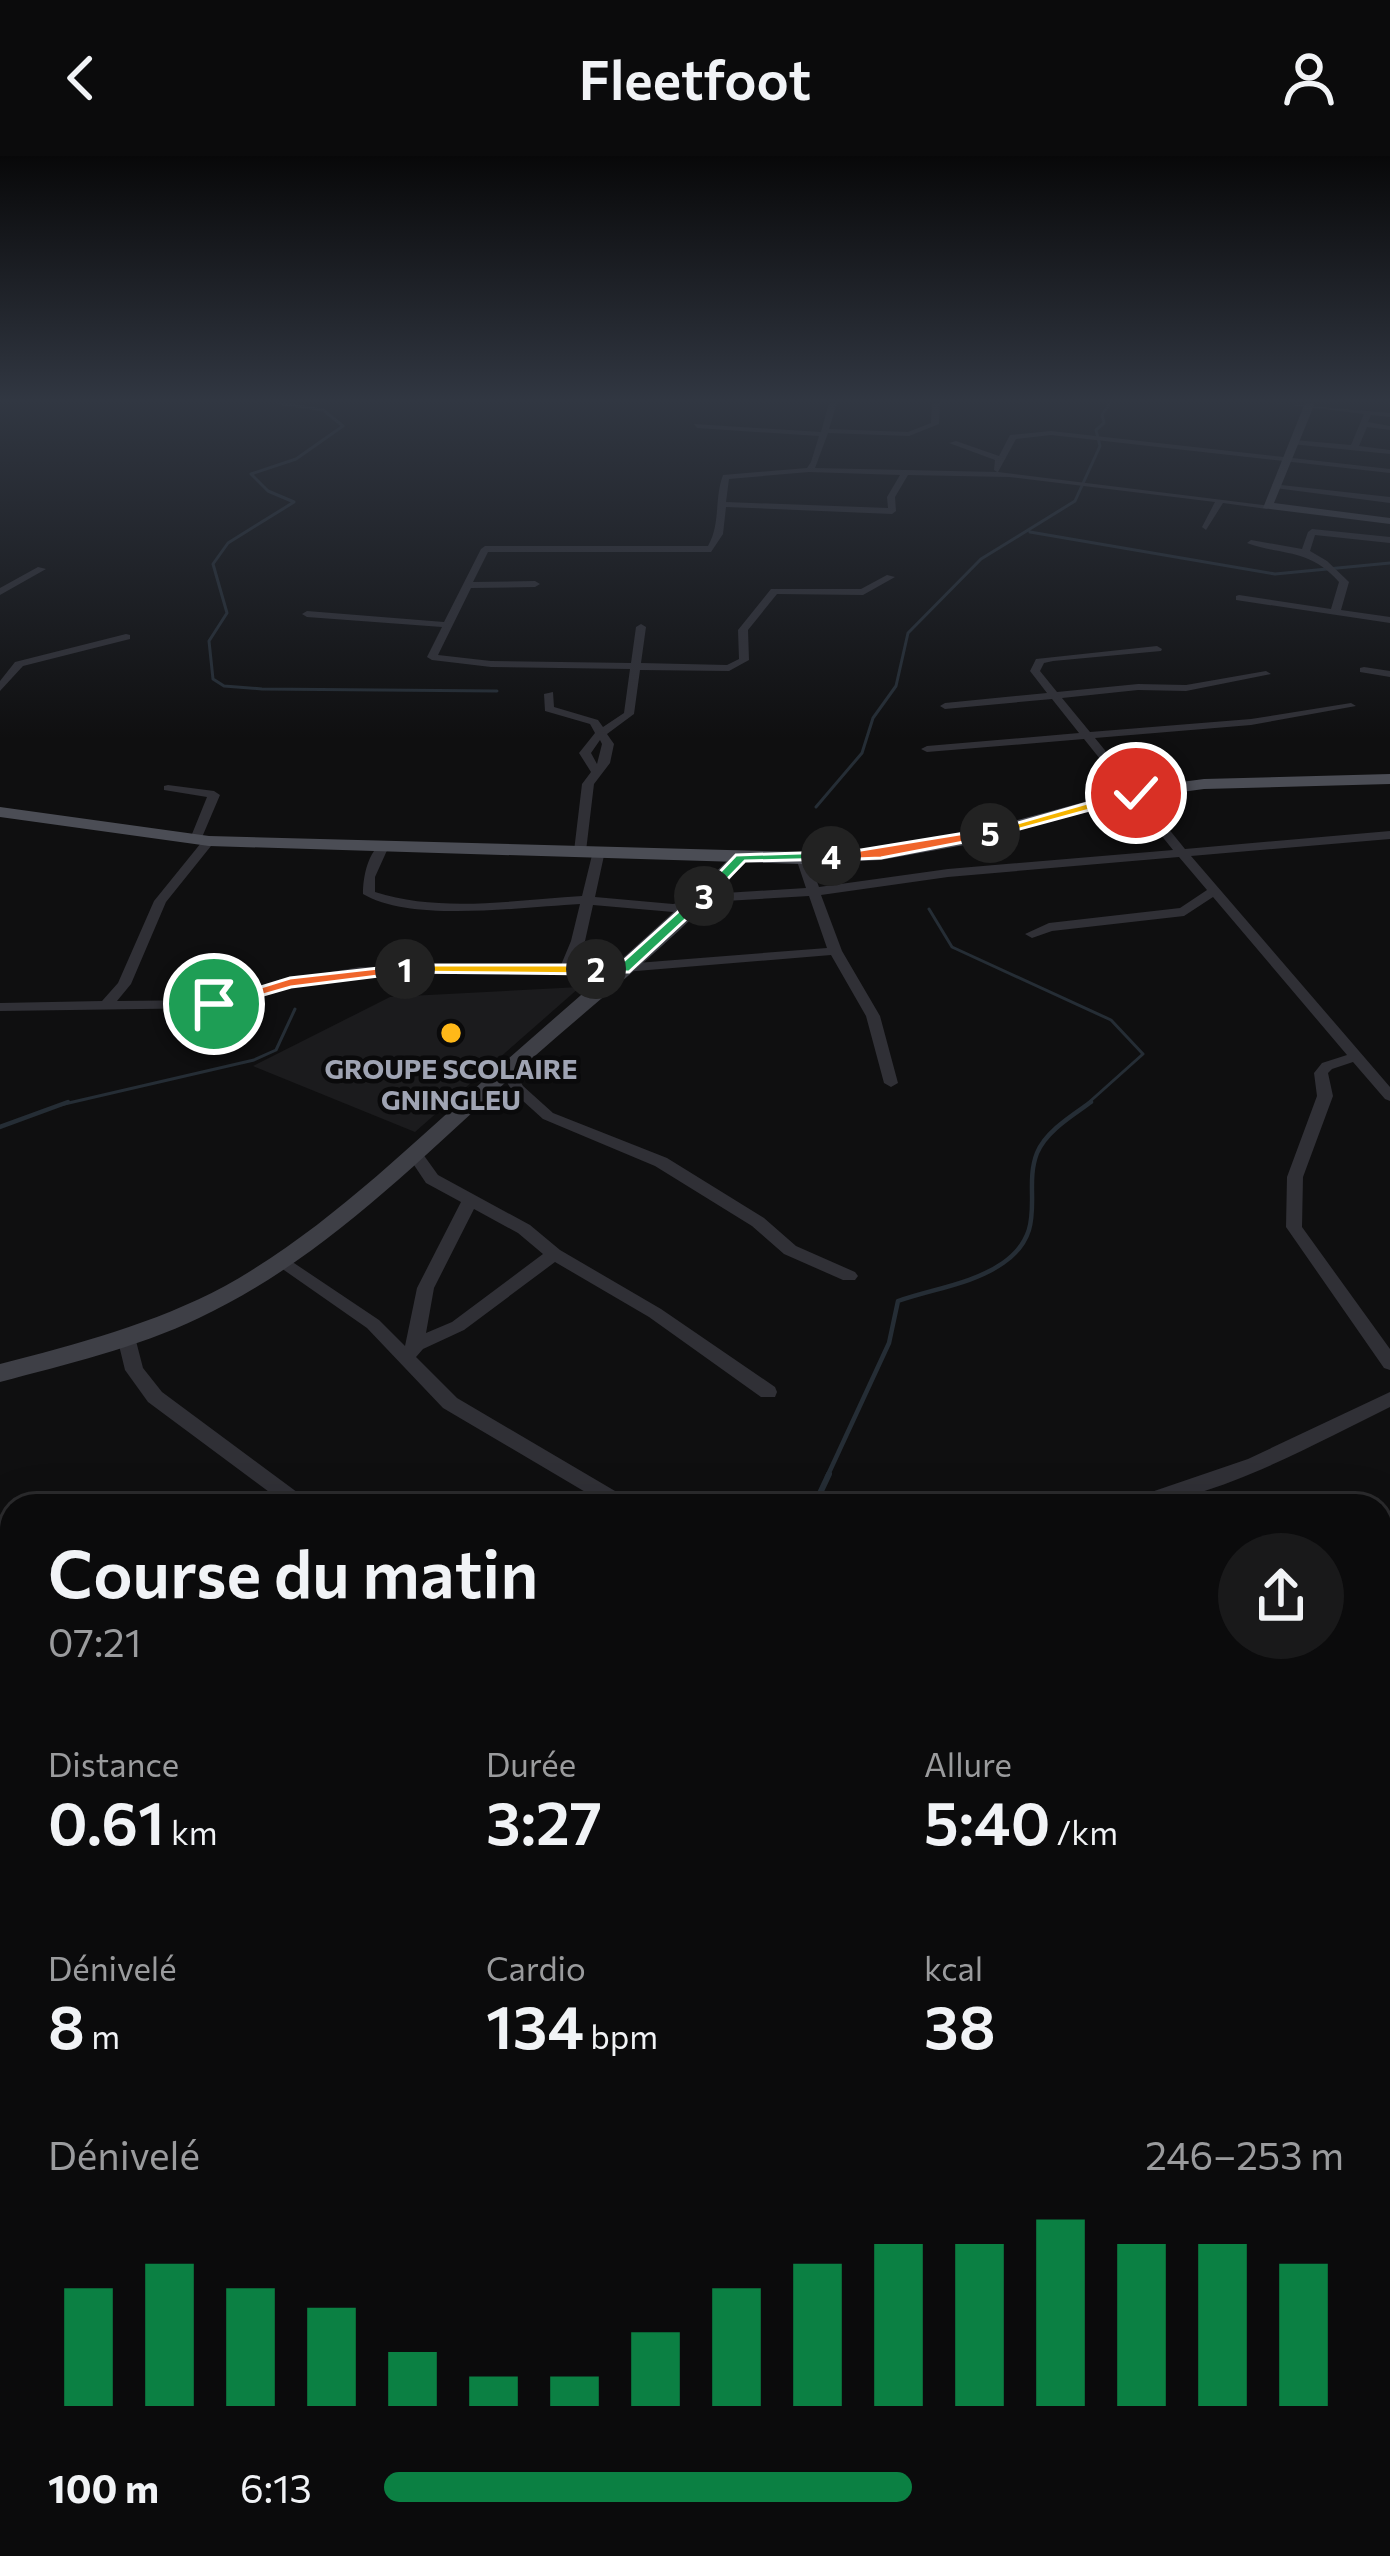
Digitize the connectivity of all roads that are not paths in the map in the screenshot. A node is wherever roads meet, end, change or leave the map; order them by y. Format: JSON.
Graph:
{"nodes":[{"id":1,"x":720,"y":515,"type":"edge"},
{"id":2,"x":1212,"y":515,"type":"edge"},
{"id":3,"x":1341,"y":515,"type":"edge"},
{"id":4,"x":1390,"y":521,"type":"edge"},
{"id":5,"x":1206,"y":527,"type":"dead end"},
{"id":6,"x":1390,"y":540,"type":"edge"},
{"id":7,"x":1251,"y":543,"type":"dead end"},
{"id":8,"x":1306,"y":550,"type":"junction"},
{"id":9,"x":41,"y":569,"type":"dead end"},
{"id":10,"x":890,"y":577,"type":"dead end"},
{"id":11,"x":535,"y":584,"type":"dead end"},
{"id":12,"x":470,"y":585,"type":"junction"},
{"id":13,"x":0,"y":592,"type":"edge"},
{"id":14,"x":1239,"y":598,"type":"dead end"},
{"id":15,"x":1335,"y":613,"type":"junction"},
{"id":16,"x":308,"y":614,"type":"dead end"},
{"id":17,"x":1390,"y":620,"type":"edge"},
{"id":18,"x":450,"y":625,"type":"junction"},
{"id":19,"x":641,"y":627,"type":"dead end"},
{"id":20,"x":126,"y":637,"type":"dead end"},
{"id":21,"x":1157,"y":649,"type":"dead end"},
{"id":22,"x":637,"y":669,"type":"junction"},
{"id":23,"x":1364,"y":670,"type":"dead end"},
{"id":24,"x":1266,"y":674,"type":"dead end"},
{"id":25,"x":1390,"y":674,"type":"edge"},
{"id":26,"x":0,"y":688,"type":"edge"},
{"id":27,"x":549,"y":694,"type":"dead end"},
{"id":28,"x":1057,"y":697,"type":"junction"},
{"id":29,"x":945,"y":706,"type":"dead end"},
{"id":30,"x":1351,"y":706,"type":"dead end"},
{"id":31,"x":1088,"y":735,"type":"junction"},
{"id":32,"x":606,"y":738,"type":"junction"},
{"id":33,"x":927,"y":749,"type":"dead end"},
{"id":34,"x":596,"y":771,"type":"junction"},
{"id":35,"x":1390,"y":779,"type":"edge"},
{"id":36,"x":168,"y":788,"type":"dead end"},
{"id":37,"x":1136,"y":793,"type":"junction"},
{"id":38,"x":0,"y":812,"type":"edge"},
{"id":39,"x":1390,"y":835,"type":"edge"},
{"id":40,"x":202,"y":840,"type":"junction"},
{"id":41,"x":383,"y":845,"type":"junction"},
{"id":42,"x":589,"y":851,"type":"junction"},
{"id":43,"x":1183,"y":854,"type":"junction"},
{"id":44,"x":741,"y":857,"type":"junction"},
{"id":45,"x":802,"y":858,"type":"junction"},
{"id":46,"x":1214,"y":891,"type":"junction"},
{"id":47,"x":812,"y":892,"type":"junction"},
{"id":48,"x":586,"y":900,"type":"junction"},
{"id":49,"x":695,"y":904,"type":"junction"},
{"id":50,"x":1032,"y":934,"type":"dead end"},
{"id":51,"x":835,"y":951,"type":"junction"},
{"id":52,"x":624,"y":968,"type":"junction"},
{"id":53,"x":565,"y":970,"type":"junction"},
{"id":54,"x":0,"y":1007,"type":"edge"},
{"id":55,"x":105,"y":1007,"type":"junction"},
{"id":56,"x":1358,"y":1056,"type":"junction"},
{"id":57,"x":507,"y":1070,"type":"junction"},
{"id":58,"x":891,"y":1083,"type":"dead end"},
{"id":59,"x":1390,"y":1096,"type":"edge"},
{"id":60,"x":414,"y":1153,"type":"junction"},
{"id":61,"x":470,"y":1201,"type":"junction"},
{"id":62,"x":554,"y":1254,"type":"junction"},
{"id":63,"x":280,"y":1262,"type":"junction"},
{"id":64,"x":849,"y":1276,"type":"dead end"},
{"id":65,"x":126,"y":1337,"type":"junction"},
{"id":66,"x":412,"y":1351,"type":"junction"},
{"id":67,"x":1390,"y":1364,"type":"edge"},
{"id":68,"x":0,"y":1373,"type":"edge"},
{"id":69,"x":768,"y":1392,"type":"dead end"},
{"id":70,"x":1390,"y":1399,"type":"edge"},
{"id":71,"x":286,"y":1494,"type":"edge"},
{"id":72,"x":605,"y":1494,"type":"edge"},
{"id":73,"x":1167,"y":1494,"type":"edge"}],
"edges":[{"from":1,"to":12,"type":"street"},
{"from":2,"to":5,"type":"street"},
{"from":3,"to":4,"type":"street"},
{"from":6,"to":8,"type":"street"},
{"from":7,"to":8,"type":"street"},
{"from":8,"to":15,"type":"street"},
{"from":9,"to":13,"type":"street"},
{"from":10,"to":22,"type":"street"},
{"from":11,"to":12,"type":"street"},
{"from":12,"to":18,"type":"street"},
{"from":14,"to":15,"type":"street"},
{"from":15,"to":17,"type":"street"},
{"from":16,"to":18,"type":"street"},
{"from":18,"to":22,"type":"street"},
{"from":19,"to":22,"type":"street"},
{"from":20,"to":26,"type":"street"},
{"from":21,"to":28,"type":"street"},
{"from":22,"to":32,"type":"street"},
{"from":23,"to":25,"type":"street"},
{"from":24,"to":28,"type":"street"},
{"from":27,"to":32,"type":"street"},
{"from":28,"to":29,"type":"street"},
{"from":28,"to":31,"type":"street"},
{"from":30,"to":31,"type":"street"},
{"from":31,"to":33,"type":"street"},
{"from":31,"to":37,"type":"street"},
{"from":32,"to":34,"type":"street"},
{"from":32,"to":34,"type":"street"},
{"from":34,"to":42,"type":"street"},
{"from":35,"to":37,"type":"main road"},
{"from":36,"to":40,"type":"street"},
{"from":37,"to":43,"type":"street"},
{"from":37,"to":45,"type":"main road"},
{"from":38,"to":40,"type":"main road"},
{"from":39,"to":43,"type":"street"},
{"from":40,"to":41,"type":"main road"},
{"from":40,"to":55,"type":"street"},
{"from":41,"to":42,"type":"main road"},
{"from":41,"to":48,"type":"street"},
{"from":42,"to":44,"type":"main road"},
{"from":42,"to":48,"type":"street"},
{"from":43,"to":46,"type":"street"},
{"from":43,"to":47,"type":"street"},
{"from":44,"to":45,"type":"main road"},
{"from":44,"to":49,"type":"street"},
{"from":45,"to":47,"type":"street"},
{"from":46,"to":50,"type":"street"},
{"from":46,"to":56,"type":"street"},
{"from":47,"to":49,"type":"street"},
{"from":47,"to":51,"type":"street"},
{"from":48,"to":49,"type":"street"},
{"from":48,"to":53,"type":"street"},
{"from":49,"to":52,"type":"street"},
{"from":51,"to":52,"type":"street"},
{"from":51,"to":58,"type":"street"},
{"from":52,"to":53,"type":"street"},
{"from":52,"to":57,"type":"street"},
{"from":53,"to":55,"type":"street"},
{"from":54,"to":55,"type":"street"},
{"from":56,"to":59,"type":"street"},
{"from":56,"to":67,"type":"street"},
{"from":57,"to":60,"type":"street"},
{"from":57,"to":64,"type":"street"},
{"from":60,"to":61,"type":"street"},
{"from":60,"to":63,"type":"street"},
{"from":61,"to":62,"type":"street"},
{"from":61,"to":66,"type":"street"},
{"from":62,"to":66,"type":"street"},
{"from":62,"to":69,"type":"street"},
{"from":63,"to":65,"type":"street"},
{"from":63,"to":66,"type":"street"},
{"from":65,"to":68,"type":"street"},
{"from":65,"to":71,"type":"street"},
{"from":66,"to":72,"type":"street"},
{"from":70,"to":73,"type":"street"}]}
